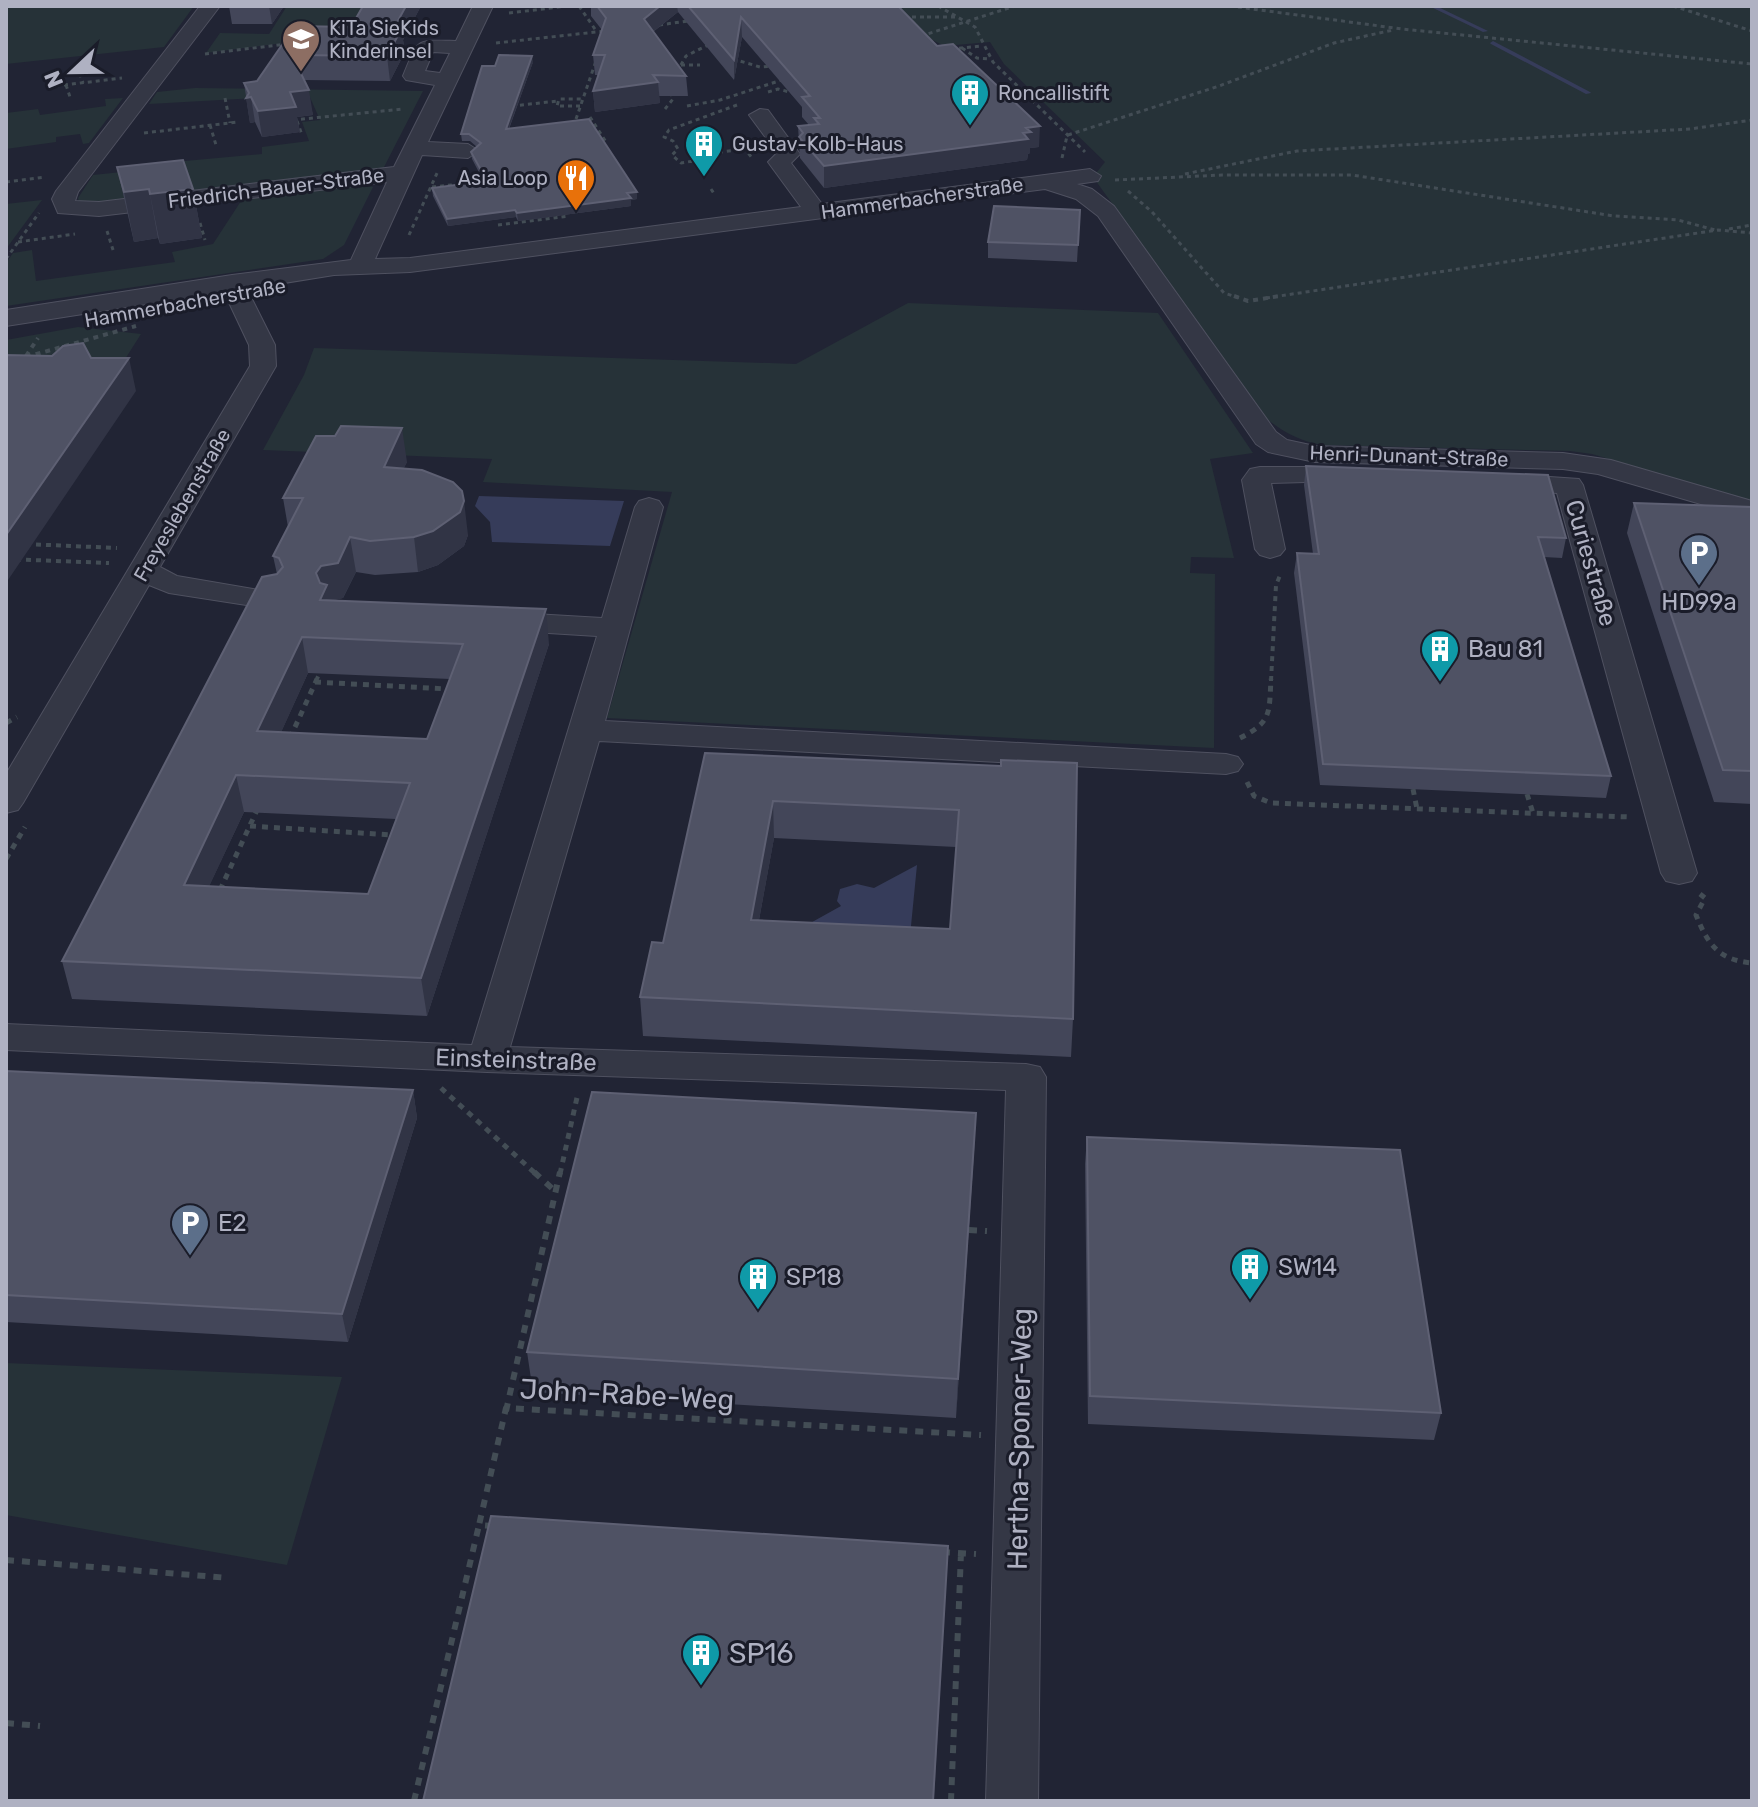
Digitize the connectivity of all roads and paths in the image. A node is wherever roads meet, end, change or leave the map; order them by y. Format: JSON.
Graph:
{"nodes":[{"id":1,"x":210,"y":6,"type":"edge"},
{"id":2,"x":483,"y":6,"type":"edge"},
{"id":3,"x":568,"y":6,"type":"edge"},
{"id":4,"x":579,"y":6,"type":"edge"},
{"id":5,"x":938,"y":6,"type":"edge"},
{"id":6,"x":1015,"y":6,"type":"edge"},
{"id":7,"x":1230,"y":6,"type":"edge"},
{"id":8,"x":1673,"y":6,"type":"edge"},
{"id":9,"x":509,"y":13,"type":"dead end"},
{"id":10,"x":894,"y":17,"type":"edge"},
{"id":11,"x":926,"y":17,"type":"junction"},
{"id":12,"x":960,"y":17,"type":"junction"},
{"id":13,"x":700,"y":20,"type":"edge"},
{"id":14,"x":898,"y":21,"type":"edge"},
{"id":15,"x":968,"y":21,"type":"junction"},
{"id":16,"x":651,"y":25,"type":"edge"},
{"id":17,"x":1402,"y":29,"type":"junction"},
{"id":18,"x":1752,"y":31,"type":"edge"},
{"id":19,"x":597,"y":32,"type":"junction"},
{"id":20,"x":915,"y":38,"type":"edge"},
{"id":21,"x":295,"y":43,"type":"edge"},
{"id":22,"x":602,"y":44,"type":"edge"},
{"id":23,"x":709,"y":44,"type":"edge"},
{"id":24,"x":465,"y":47,"type":"junction"},
{"id":25,"x":961,"y":48,"type":"edge"},
{"id":26,"x":597,"y":58,"type":"edge"},
{"id":27,"x":732,"y":58,"type":"edge"},
{"id":28,"x":990,"y":58,"type":"junction"},
{"id":29,"x":1752,"y":64,"type":"edge"},
{"id":30,"x":681,"y":65,"type":"junction"},
{"id":31,"x":700,"y":65,"type":"dead end"},
{"id":32,"x":77,"y":66,"type":"dead end"},
{"id":33,"x":164,"y":66,"type":"junction"},
{"id":34,"x":777,"y":66,"type":"edge"},
{"id":35,"x":782,"y":72,"type":"edge"},
{"id":36,"x":590,"y":76,"type":"junction"},
{"id":37,"x":603,"y":76,"type":"edge"},
{"id":38,"x":447,"y":80,"type":"junction"},
{"id":39,"x":674,"y":80,"type":"edge"},
{"id":40,"x":83,"y":83,"type":"junction"},
{"id":41,"x":66,"y":85,"type":"junction"},
{"id":42,"x":56,"y":86,"type":"dead end"},
{"id":43,"x":670,"y":88,"type":"edge"},
{"id":44,"x":585,"y":90,"type":"junction"},
{"id":45,"x":597,"y":90,"type":"edge"},
{"id":46,"x":225,"y":98,"type":"dead end"},
{"id":47,"x":582,"y":99,"type":"junction"},
{"id":48,"x":71,"y":100,"type":"dead end"},
{"id":49,"x":558,"y":101,"type":"junction"},
{"id":50,"x":436,"y":105,"type":"junction"},
{"id":51,"x":508,"y":106,"type":"edge"},
{"id":52,"x":580,"y":106,"type":"junction"},
{"id":53,"x":687,"y":106,"type":"edge"},
{"id":54,"x":312,"y":108,"type":"edge"},
{"id":55,"x":665,"y":109,"type":"edge"},
{"id":56,"x":760,"y":115,"type":"dead end"},
{"id":57,"x":590,"y":117,"type":"edge"},
{"id":58,"x":316,"y":118,"type":"junction"},
{"id":59,"x":576,"y":119,"type":"edge"},
{"id":60,"x":289,"y":120,"type":"edge"},
{"id":61,"x":297,"y":120,"type":"junction"},
{"id":62,"x":1752,"y":120,"type":"edge"},
{"id":63,"x":238,"y":122,"type":"dead end"},
{"id":64,"x":230,"y":123,"type":"junction"},
{"id":65,"x":210,"y":125,"type":"junction"},
{"id":66,"x":302,"y":135,"type":"edge"},
{"id":67,"x":109,"y":137,"type":"junction"},
{"id":68,"x":216,"y":145,"type":"dead end"},
{"id":69,"x":415,"y":148,"type":"junction"},
{"id":70,"x":609,"y":152,"type":"edge"},
{"id":71,"x":465,"y":157,"type":"joint"},
{"id":72,"x":403,"y":173,"type":"junction"},
{"id":73,"x":1099,"y":174,"type":"joint"},
{"id":74,"x":1165,"y":178,"type":"junction"},
{"id":75,"x":886,"y":180,"type":"edge"},
{"id":76,"x":1115,"y":180,"type":"junction"},
{"id":77,"x":1045,"y":182,"type":"junction"},
{"id":78,"x":431,"y":187,"type":"junction"},
{"id":79,"x":711,"y":189,"type":"dead end"},
{"id":80,"x":715,"y":195,"type":"dead end"},
{"id":81,"x":486,"y":197,"type":"edge"},
{"id":82,"x":903,"y":201,"type":"junction"},
{"id":83,"x":45,"y":205,"type":"dead end"},
{"id":84,"x":816,"y":212,"type":"junction"},
{"id":85,"x":200,"y":223,"type":"dead end"},
{"id":86,"x":1752,"y":225,"type":"edge"},
{"id":87,"x":107,"y":230,"type":"dead end"},
{"id":88,"x":1718,"y":230,"type":"junction"},
{"id":89,"x":1752,"y":233,"type":"edge"},
{"id":90,"x":205,"y":240,"type":"dead end"},
{"id":91,"x":406,"y":240,"type":"dead end"},
{"id":92,"x":114,"y":253,"type":"dead end"},
{"id":93,"x":6,"y":259,"type":"edge"},
{"id":94,"x":362,"y":269,"type":"junction"},
{"id":95,"x":234,"y":288,"type":"junction"},
{"id":96,"x":6,"y":318,"type":"edge"},
{"id":97,"x":6,"y":335,"type":"edge"},
{"id":98,"x":1566,"y":473,"type":"junction"},
{"id":99,"x":649,"y":507,"type":"dead end"},
{"id":100,"x":1752,"y":510,"type":"edge"},
{"id":101,"x":124,"y":537,"type":"dead end"},
{"id":102,"x":22,"y":544,"type":"edge"},
{"id":103,"x":117,"y":548,"type":"junction"},
{"id":104,"x":6,"y":559,"type":"edge"},
{"id":105,"x":1276,"y":559,"type":"joint"},
{"id":106,"x":109,"y":563,"type":"junction"},
{"id":107,"x":144,"y":571,"type":"junction"},
{"id":108,"x":102,"y":575,"type":"dead end"},
{"id":109,"x":272,"y":600,"type":"edge"},
{"id":110,"x":474,"y":619,"type":"edge"},
{"id":111,"x":615,"y":628,"type":"junction"},
{"id":112,"x":327,"y":657,"type":"edge"},
{"id":113,"x":315,"y":682,"type":"junction"},
{"id":114,"x":443,"y":703,"type":"edge"},
{"id":115,"x":23,"y":708,"type":"dead end"},
{"id":116,"x":6,"y":723,"type":"edge"},
{"id":117,"x":586,"y":730,"type":"junction"},
{"id":118,"x":288,"y":743,"type":"edge"},
{"id":119,"x":1226,"y":764,"type":"junction"},
{"id":120,"x":1413,"y":789,"type":"edge"},
{"id":121,"x":1527,"y":794,"type":"edge"},
{"id":122,"x":6,"y":803,"type":"edge"},
{"id":123,"x":259,"y":804,"type":"edge"},
{"id":124,"x":1417,"y":809,"type":"junction"},
{"id":125,"x":1533,"y":813,"type":"junction"},
{"id":126,"x":1663,"y":818,"type":"junction"},
{"id":127,"x":250,"y":826,"type":"junction"},
{"id":128,"x":388,"y":848,"type":"edge"},
{"id":129,"x":1679,"y":873,"type":"dead end"},
{"id":130,"x":1705,"y":898,"type":"dead end"},
{"id":131,"x":214,"y":902,"type":"edge"},
{"id":132,"x":1752,"y":963,"type":"edge"},
{"id":133,"x":6,"y":1037,"type":"edge"},
{"id":134,"x":487,"y":1059,"type":"junction"},
{"id":135,"x":582,"y":1062,"type":"junction"},
{"id":136,"x":1026,"y":1077,"type":"joint"},
{"id":137,"x":436,"y":1083,"type":"dead end"},
{"id":138,"x":556,"y":1192,"type":"junction"},
{"id":139,"x":506,"y":1408,"type":"junction"},
{"id":140,"x":1019,"y":1437,"type":"junction"},
{"id":141,"x":479,"y":1525,"type":"junction"},
{"id":142,"x":510,"y":1527,"type":"edge"},
{"id":143,"x":930,"y":1552,"type":"edge"},
{"id":144,"x":961,"y":1553,"type":"junction"},
{"id":145,"x":1017,"y":1557,"type":"junction"},
{"id":146,"x":6,"y":1560,"type":"edge"},
{"id":147,"x":229,"y":1578,"type":"dead end"},
{"id":148,"x":6,"y":1723,"type":"edge"},
{"id":149,"x":40,"y":1726,"type":"dead end"},
{"id":150,"x":414,"y":1801,"type":"edge"},
{"id":151,"x":951,"y":1801,"type":"edge"},
{"id":152,"x":1012,"y":1801,"type":"edge"}],
"edges":[{"from":1,"to":33,"type":"street","name":"Friedrich-Bauer-Straße"},
{"from":2,"to":24,"type":"street","name":"Friedrich-Bauer-Straße"},
{"from":3,"to":9,"type":"path"},
{"from":4,"to":19,"type":"path"},
{"from":5,"to":12,"type":"path"},
{"from":6,"to":15,"type":"path"},
{"from":7,"to":17,"type":"path"},
{"from":8,"to":18,"type":"path"},
{"from":10,"to":11,"type":"path"},
{"from":11,"to":12,"type":"path"},
{"from":11,"to":14,"type":"path"},
{"from":12,"to":15,"type":"path"},
{"from":13,"to":16,"type":"path"},
{"from":15,"to":20,"type":"path"},
{"from":15,"to":28,"type":"path"},
{"from":17,"to":28,"type":"path"},
{"from":17,"to":29,"type":"path"},
{"from":19,"to":22,"type":"path"},
{"from":19,"to":24,"type":"path"},
{"from":21,"to":33,"type":"path"},
{"from":23,"to":30,"type":"path"},
{"from":24,"to":38,"type":"street","name":"Friedrich-Bauer-Straße"},
{"from":24,"to":38,"type":"street"},
{"from":25,"to":28,"type":"path"},
{"from":26,"to":36,"type":"path"},
{"from":27,"to":34,"type":"path"},
{"from":30,"to":31,"type":"path"},
{"from":30,"to":39,"type":"path"},
{"from":32,"to":40,"type":"path"},
{"from":33,"to":40,"type":"path"},
{"from":33,"to":67,"type":"street","name":"Friedrich-Bauer-Straße"},
{"from":35,"to":53,"type":"path"},
{"from":36,"to":37,"type":"path"},
{"from":36,"to":44,"type":"path"},
{"from":38,"to":50,"type":"street","name":"Friedrich-Bauer-Straße"},
{"from":40,"to":41,"type":"path"},
{"from":41,"to":42,"type":"path"},
{"from":41,"to":48,"type":"path"},
{"from":43,"to":55,"type":"path"},
{"from":44,"to":45,"type":"path"},
{"from":44,"to":47,"type":"path"},
{"from":46,"to":64,"type":"path"},
{"from":47,"to":49,"type":"path"},
{"from":47,"to":52,"type":"path"},
{"from":49,"to":51,"type":"path"},
{"from":49,"to":52,"type":"path"},
{"from":50,"to":58,"type":"path"},
{"from":50,"to":69,"type":"street","name":"Friedrich-Bauer-Straße"},
{"from":52,"to":59,"type":"path"},
{"from":54,"to":58,"type":"path"},
{"from":56,"to":84,"type":"street"},
{"from":57,"to":70,"type":"path"},
{"from":58,"to":61,"type":"path"},
{"from":60,"to":61,"type":"path"},
{"from":61,"to":66,"type":"path"},
{"from":62,"to":74,"type":"path"},
{"from":63,"to":64,"type":"path"},
{"from":64,"to":65,"type":"path"},
{"from":65,"to":67,"type":"path"},
{"from":65,"to":68,"type":"path"},
{"from":67,"to":72,"type":"street","name":"Friedrich-Bauer-Straße"},
{"from":69,"to":71,"type":"street"},
{"from":69,"to":72,"type":"street","name":"Friedrich-Bauer-Straße"},
{"from":71,"to":78,"type":"path"},
{"from":72,"to":94,"type":"street","name":"Friedrich-Bauer-Straße"},
{"from":73,"to":76,"type":"path"},
{"from":73,"to":77,"type":"street","name":"Hammerbacherstraße"},
{"from":74,"to":76,"type":"path"},
{"from":74,"to":88,"type":"path"},
{"from":75,"to":82,"type":"street"},
{"from":76,"to":88,"type":"path"},
{"from":77,"to":82,"type":"street","name":"Hammerbacherstraße"},
{"from":77,"to":98,"type":"street","name":"Henri-Dunant-Straße"},
{"from":78,"to":81,"type":"path"},
{"from":78,"to":91,"type":"path"},
{"from":79,"to":80,"type":"path"},
{"from":82,"to":84,"type":"street","name":"Hammerbacherstraße"},
{"from":83,"to":93,"type":"path"},
{"from":84,"to":94,"type":"street","name":"Hammerbacherstraße"},
{"from":85,"to":90,"type":"path"},
{"from":86,"to":88,"type":"path"},
{"from":87,"to":92,"type":"path"},
{"from":88,"to":89,"type":"path"},
{"from":94,"to":95,"type":"street","name":"Hammerbacherstraße"},
{"from":95,"to":96,"type":"street","name":"Hammerbacherstraße"},
{"from":95,"to":97,"type":"street","name":"Hammerbacherstraße"},
{"from":95,"to":107,"type":"street","name":"Freyeslebenstraße"},
{"from":98,"to":100,"type":"street","name":"Henri-Dunant-Straße"},
{"from":98,"to":105,"type":"street","name":"Curiestraße"},
{"from":98,"to":126,"type":"street","name":"Curiestraße"},
{"from":99,"to":111,"type":"street"},
{"from":101,"to":103,"type":"path"},
{"from":102,"to":103,"type":"path"},
{"from":103,"to":106,"type":"path"},
{"from":104,"to":106,"type":"path"},
{"from":105,"to":119,"type":"path"},
{"from":106,"to":108,"type":"path"},
{"from":107,"to":109,"type":"street"},
{"from":107,"to":122,"type":"street","name":"Freyeslebenstraße"},
{"from":110,"to":111,"type":"street"},
{"from":111,"to":117,"type":"street"},
{"from":112,"to":113,"type":"path"},
{"from":113,"to":114,"type":"path"},
{"from":113,"to":118,"type":"path"},
{"from":115,"to":116,"type":"path"},
{"from":117,"to":119,"type":"street"},
{"from":117,"to":134,"type":"street"},
{"from":119,"to":124,"type":"path"},
{"from":120,"to":124,"type":"path"},
{"from":121,"to":125,"type":"path"},
{"from":123,"to":127,"type":"path"},
{"from":124,"to":125,"type":"path"},
{"from":125,"to":126,"type":"path"},
{"from":126,"to":129,"type":"street","name":"Curiestraße"},
{"from":127,"to":128,"type":"path"},
{"from":127,"to":131,"type":"path"},
{"from":130,"to":132,"type":"path"},
{"from":133,"to":134,"type":"street","name":"Einsteinstraße"},
{"from":134,"to":135,"type":"street","name":"Einsteinstraße"},
{"from":135,"to":136,"type":"street","name":"Einsteinstraße"},
{"from":135,"to":138,"type":"path"},
{"from":136,"to":140,"type":"street","name":"Hertha-Sponer-Weg"},
{"from":137,"to":138,"type":"path"},
{"from":138,"to":139,"type":"path"},
{"from":139,"to":140,"type":"path","name":"John-Rabe-Weg"},
{"from":139,"to":141,"type":"path"},
{"from":140,"to":145,"type":"street","name":"Hertha-Sponer-Weg"},
{"from":141,"to":142,"type":"path"},
{"from":141,"to":150,"type":"path"},
{"from":143,"to":144,"type":"path"},
{"from":144,"to":145,"type":"path"},
{"from":144,"to":151,"type":"path"},
{"from":145,"to":152,"type":"street","name":"Hertha-Sponer-Weg"},
{"from":146,"to":147,"type":"path"},
{"from":148,"to":149,"type":"path"}]}
